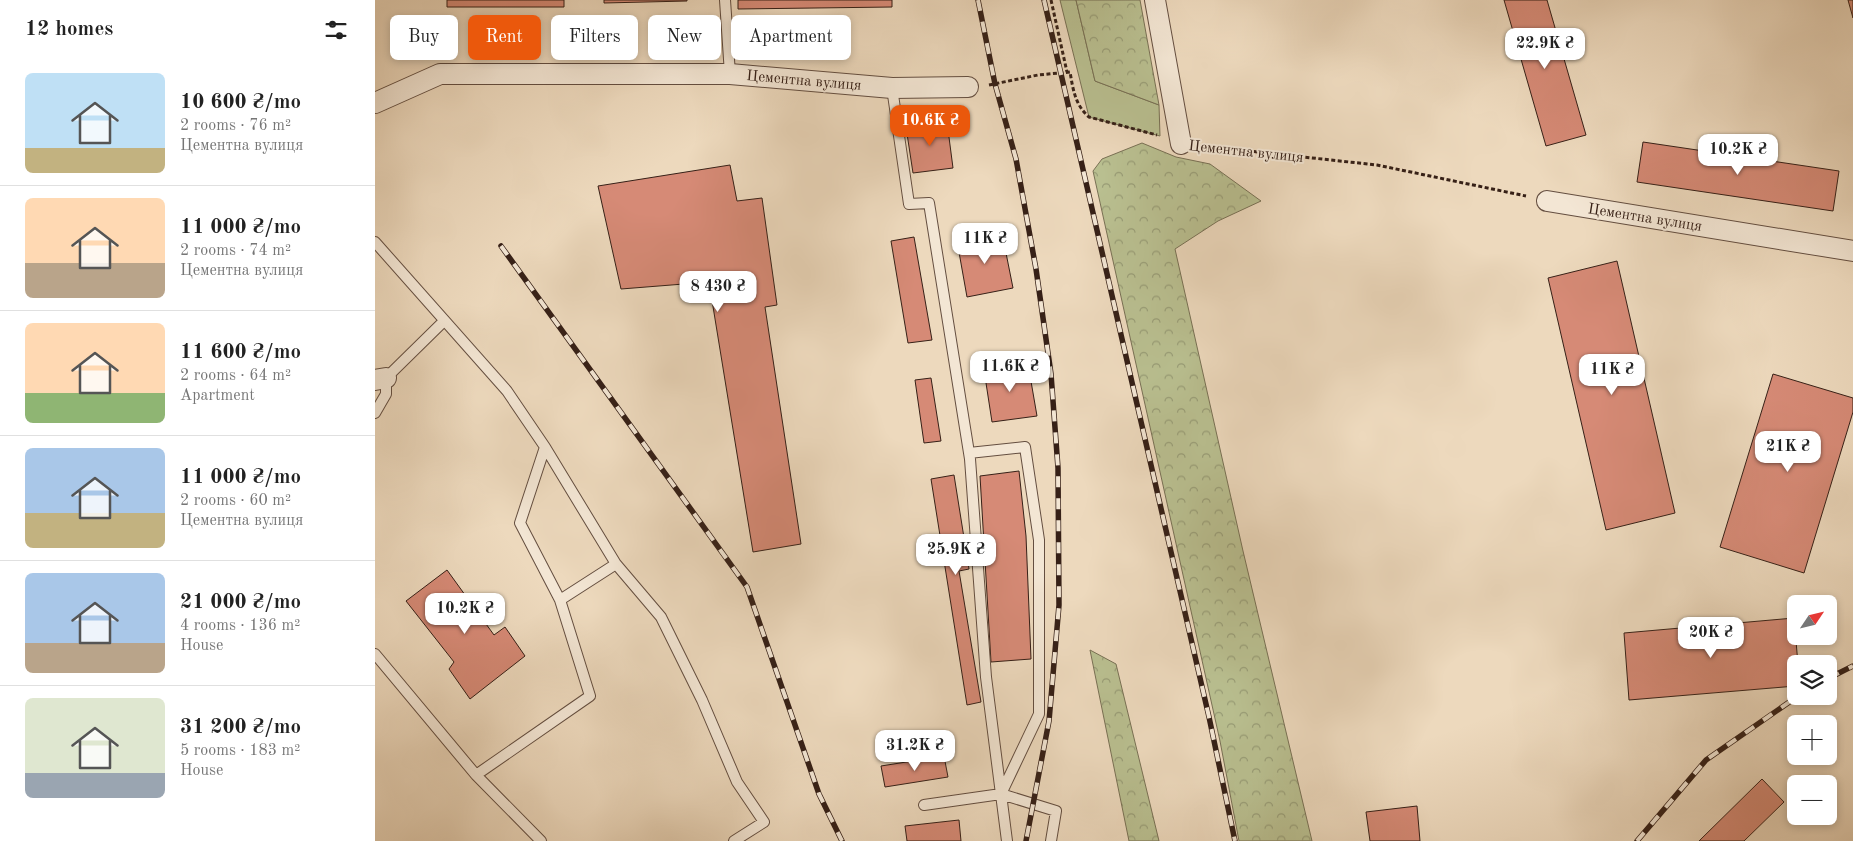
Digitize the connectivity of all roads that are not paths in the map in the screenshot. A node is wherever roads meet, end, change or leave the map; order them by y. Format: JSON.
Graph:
{"nodes":[{"id":1,"x":725,"y":0,"type":"edge"},
{"id":2,"x":1155,"y":0,"type":"edge"},
{"id":3,"x":730,"y":74,"type":"junction"},
{"id":4,"x":968,"y":87,"type":"road end"},
{"id":5,"x":892,"y":88,"type":"junction"},
{"id":6,"x":375,"y":103,"type":"edge"},
{"id":7,"x":1181,"y":144,"type":"road end"},
{"id":8,"x":1547,"y":201,"type":"road end"},
{"id":9,"x":375,"y":242,"type":"edge"},
{"id":10,"x":1853,"y":251,"type":"edge"},
{"id":11,"x":444,"y":320,"type":"junction"},
{"id":12,"x":380,"y":379,"type":"edge"},
{"id":13,"x":375,"y":412,"type":"edge"},
{"id":14,"x":545,"y":448,"type":"junction"},
{"id":15,"x":969,"y":453,"type":"junction"},
{"id":16,"x":616,"y":564,"type":"junction"},
{"id":17,"x":560,"y":600,"type":"junction"},
{"id":18,"x":375,"y":654,"type":"edge"},
{"id":19,"x":476,"y":775,"type":"junction"},
{"id":20,"x":1001,"y":794,"type":"junction"},
{"id":21,"x":924,"y":804,"type":"dead end"},
{"id":22,"x":541,"y":841,"type":"edge"},
{"id":23,"x":734,"y":841,"type":"edge"},
{"id":24,"x":1007,"y":841,"type":"edge"},
{"id":25,"x":1051,"y":841,"type":"edge"}],
"edges":[{"from":1,"to":3,"type":"lane"},
{"from":2,"to":7,"type":"street"},
{"from":3,"to":5,"type":"street","name":"Цементна вулиця"},
{"from":3,"to":6,"type":"street","name":"Цементна вулиця"},
{"from":4,"to":5,"type":"street","name":"Цементна вулиця"},
{"from":5,"to":15,"type":"lane"},
{"from":8,"to":10,"type":"street","name":"Цементна вулиця"},
{"from":9,"to":11,"type":"lane"},
{"from":11,"to":12,"type":"lane"},
{"from":11,"to":14,"type":"lane"},
{"from":12,"to":13,"type":"lane"},
{"from":14,"to":16,"type":"lane"},
{"from":14,"to":17,"type":"lane"},
{"from":15,"to":20,"type":"lane"},
{"from":15,"to":20,"type":"lane"},
{"from":16,"to":17,"type":"lane"},
{"from":16,"to":23,"type":"lane"},
{"from":17,"to":19,"type":"lane"},
{"from":18,"to":19,"type":"lane"},
{"from":19,"to":22,"type":"lane"},
{"from":20,"to":21,"type":"lane"},
{"from":20,"to":24,"type":"lane"},
{"from":20,"to":25,"type":"lane"}]}
